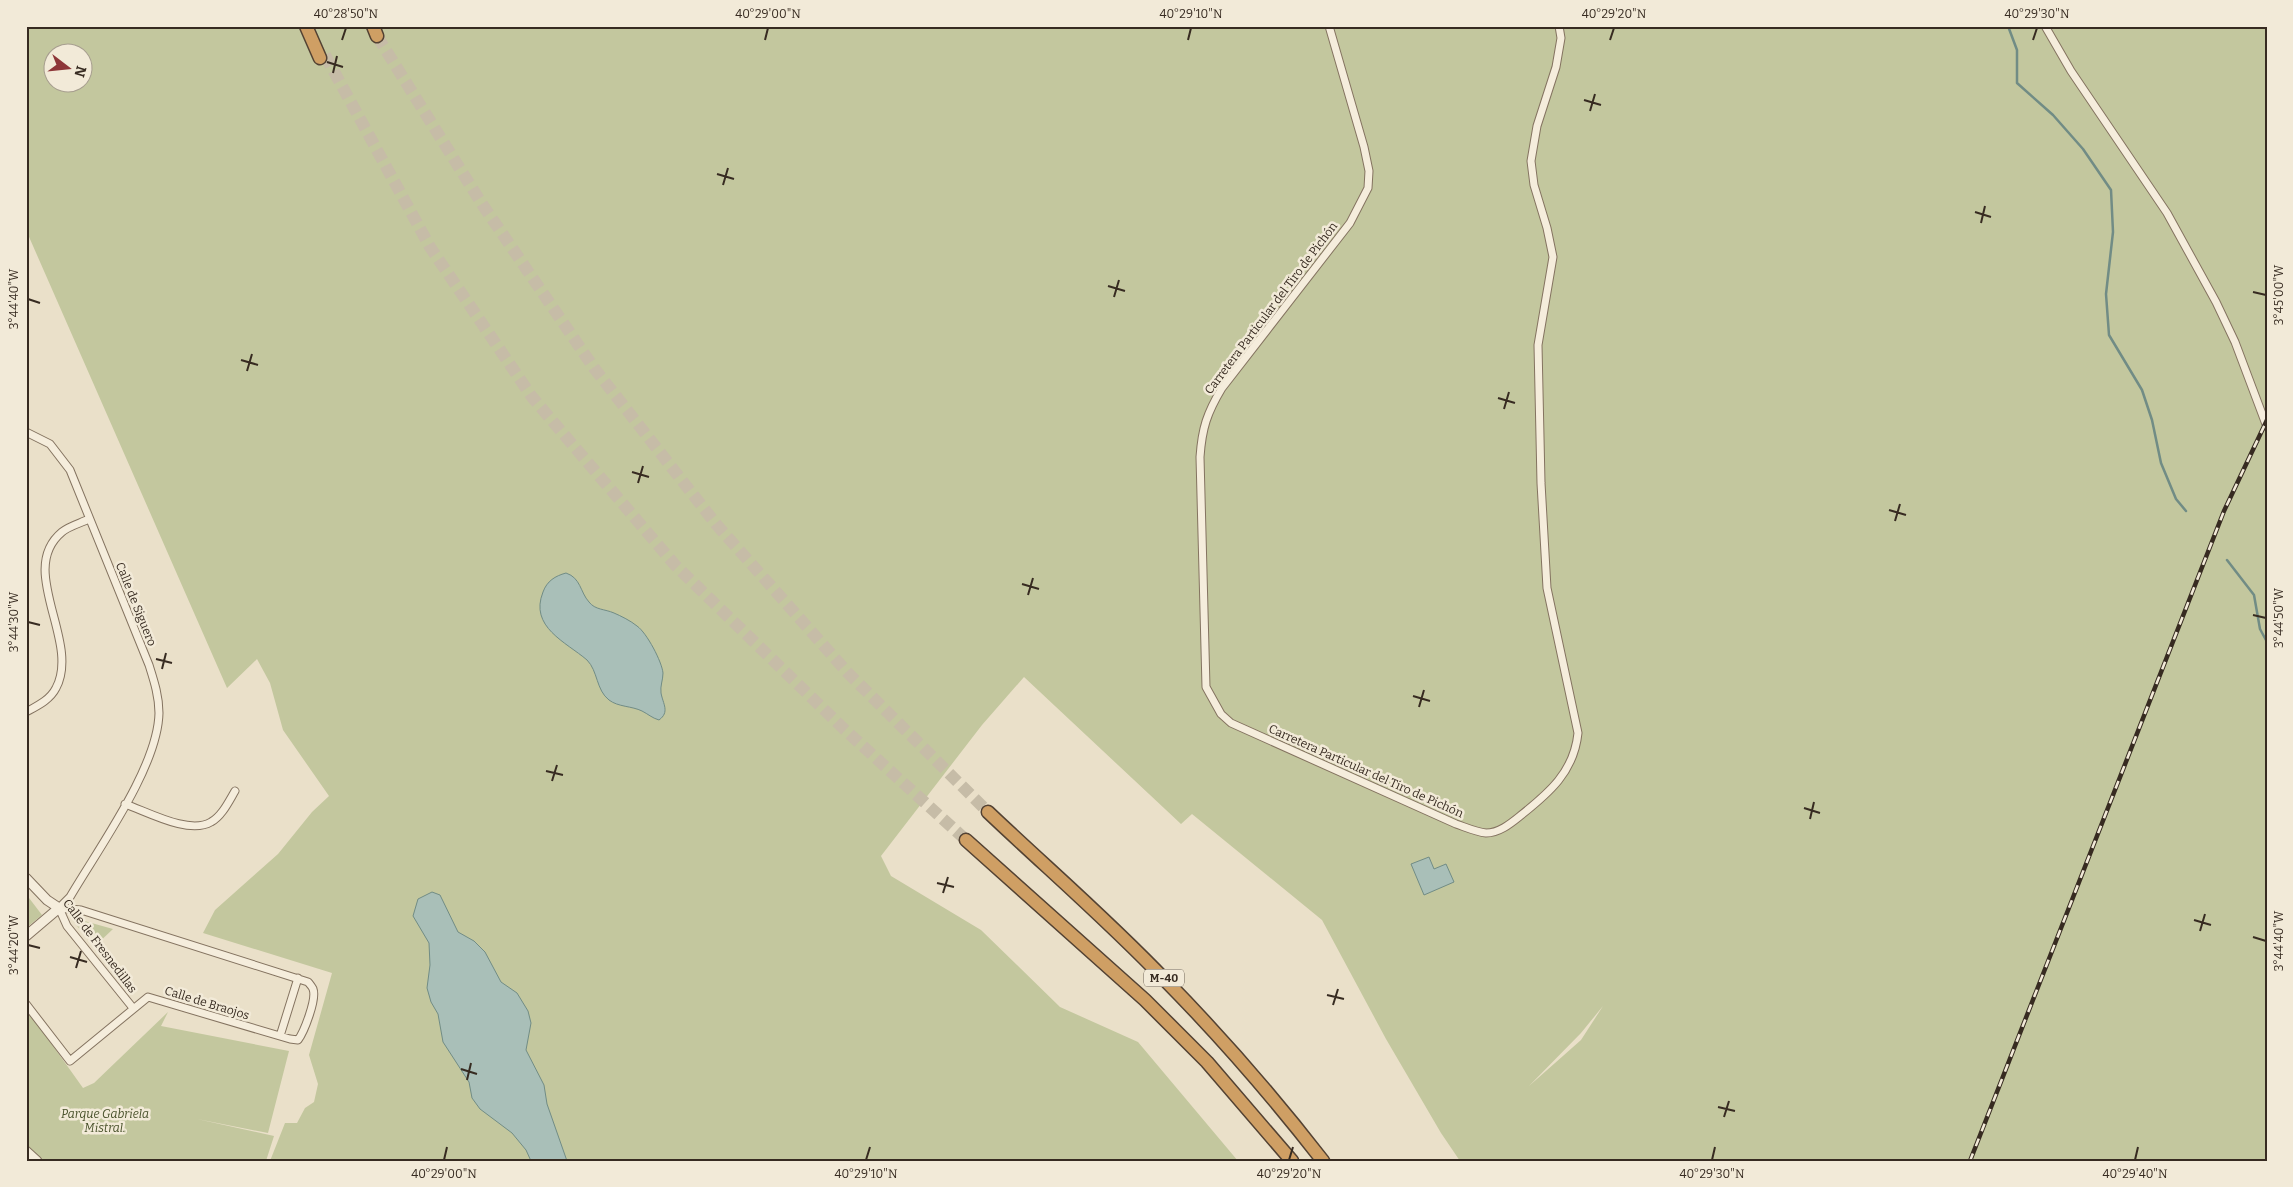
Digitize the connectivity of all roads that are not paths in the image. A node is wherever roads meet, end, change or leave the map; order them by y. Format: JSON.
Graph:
{"nodes":[{"id":1,"x":306,"y":26,"type":"edge"},
{"id":2,"x":313,"y":26,"type":"edge"},
{"id":3,"x":1330,"y":26,"type":"edge"},
{"id":4,"x":1559,"y":26,"type":"edge"},
{"id":5,"x":2044,"y":26,"type":"edge"},
{"id":6,"x":2267,"y":427,"type":"edge"},
{"id":7,"x":26,"y":432,"type":"edge"},
{"id":8,"x":89,"y":519,"type":"junction"},
{"id":9,"x":26,"y":712,"type":"edge"},
{"id":10,"x":234,"y":791,"type":"dead end"},
{"id":11,"x":125,"y":804,"type":"junction"},
{"id":12,"x":988,"y":812,"type":"tunnel mouth"},
{"id":13,"x":966,"y":840,"type":"tunnel mouth"},
{"id":14,"x":26,"y":878,"type":"edge"},
{"id":15,"x":59,"y":908,"type":"junction"},
{"id":16,"x":26,"y":936,"type":"edge"},
{"id":17,"x":298,"y":978,"type":"junction"},
{"id":18,"x":26,"y":1004,"type":"edge"},
{"id":19,"x":133,"y":1008,"type":"junction"},
{"id":20,"x":280,"y":1036,"type":"junction"},
{"id":21,"x":26,"y":1151,"type":"edge"},
{"id":22,"x":1321,"y":1158,"type":"edge"},
{"id":23,"x":37,"y":1161,"type":"edge"},
{"id":24,"x":1292,"y":1161,"type":"edge"}],
"edges":[{"from":1,"to":2,"type":"highway"},
{"from":3,"to":4,"type":"street","name":"Carretera Particular del Tiro de Pichón"},
{"from":5,"to":6,"type":"street"},
{"from":7,"to":8,"type":"street","name":"Calle de Siguero"},
{"from":8,"to":9,"type":"street"},
{"from":8,"to":11,"type":"street","name":"Calle de Siguero"},
{"from":10,"to":11,"type":"street"},
{"from":11,"to":15,"type":"street","name":"Calle de Siguero"},
{"from":12,"to":22,"type":"highway","number":"M-40"},
{"from":13,"to":24,"type":"highway","number":"M-40"},
{"from":14,"to":15,"type":"street","name":"Calle de Fresnedillas"},
{"from":15,"to":16,"type":"street"},
{"from":15,"to":17,"type":"street","name":"Calle de Braojos"},
{"from":15,"to":19,"type":"street","name":"Calle de Fresnedillas"},
{"from":17,"to":20,"type":"street"},
{"from":17,"to":20,"type":"street","name":"Calle de Braojos"},
{"from":18,"to":19,"type":"street","name":"Calle de Braojos"},
{"from":19,"to":20,"type":"street","name":"Calle de Braojos"},
{"from":21,"to":23,"type":"street"}]}
